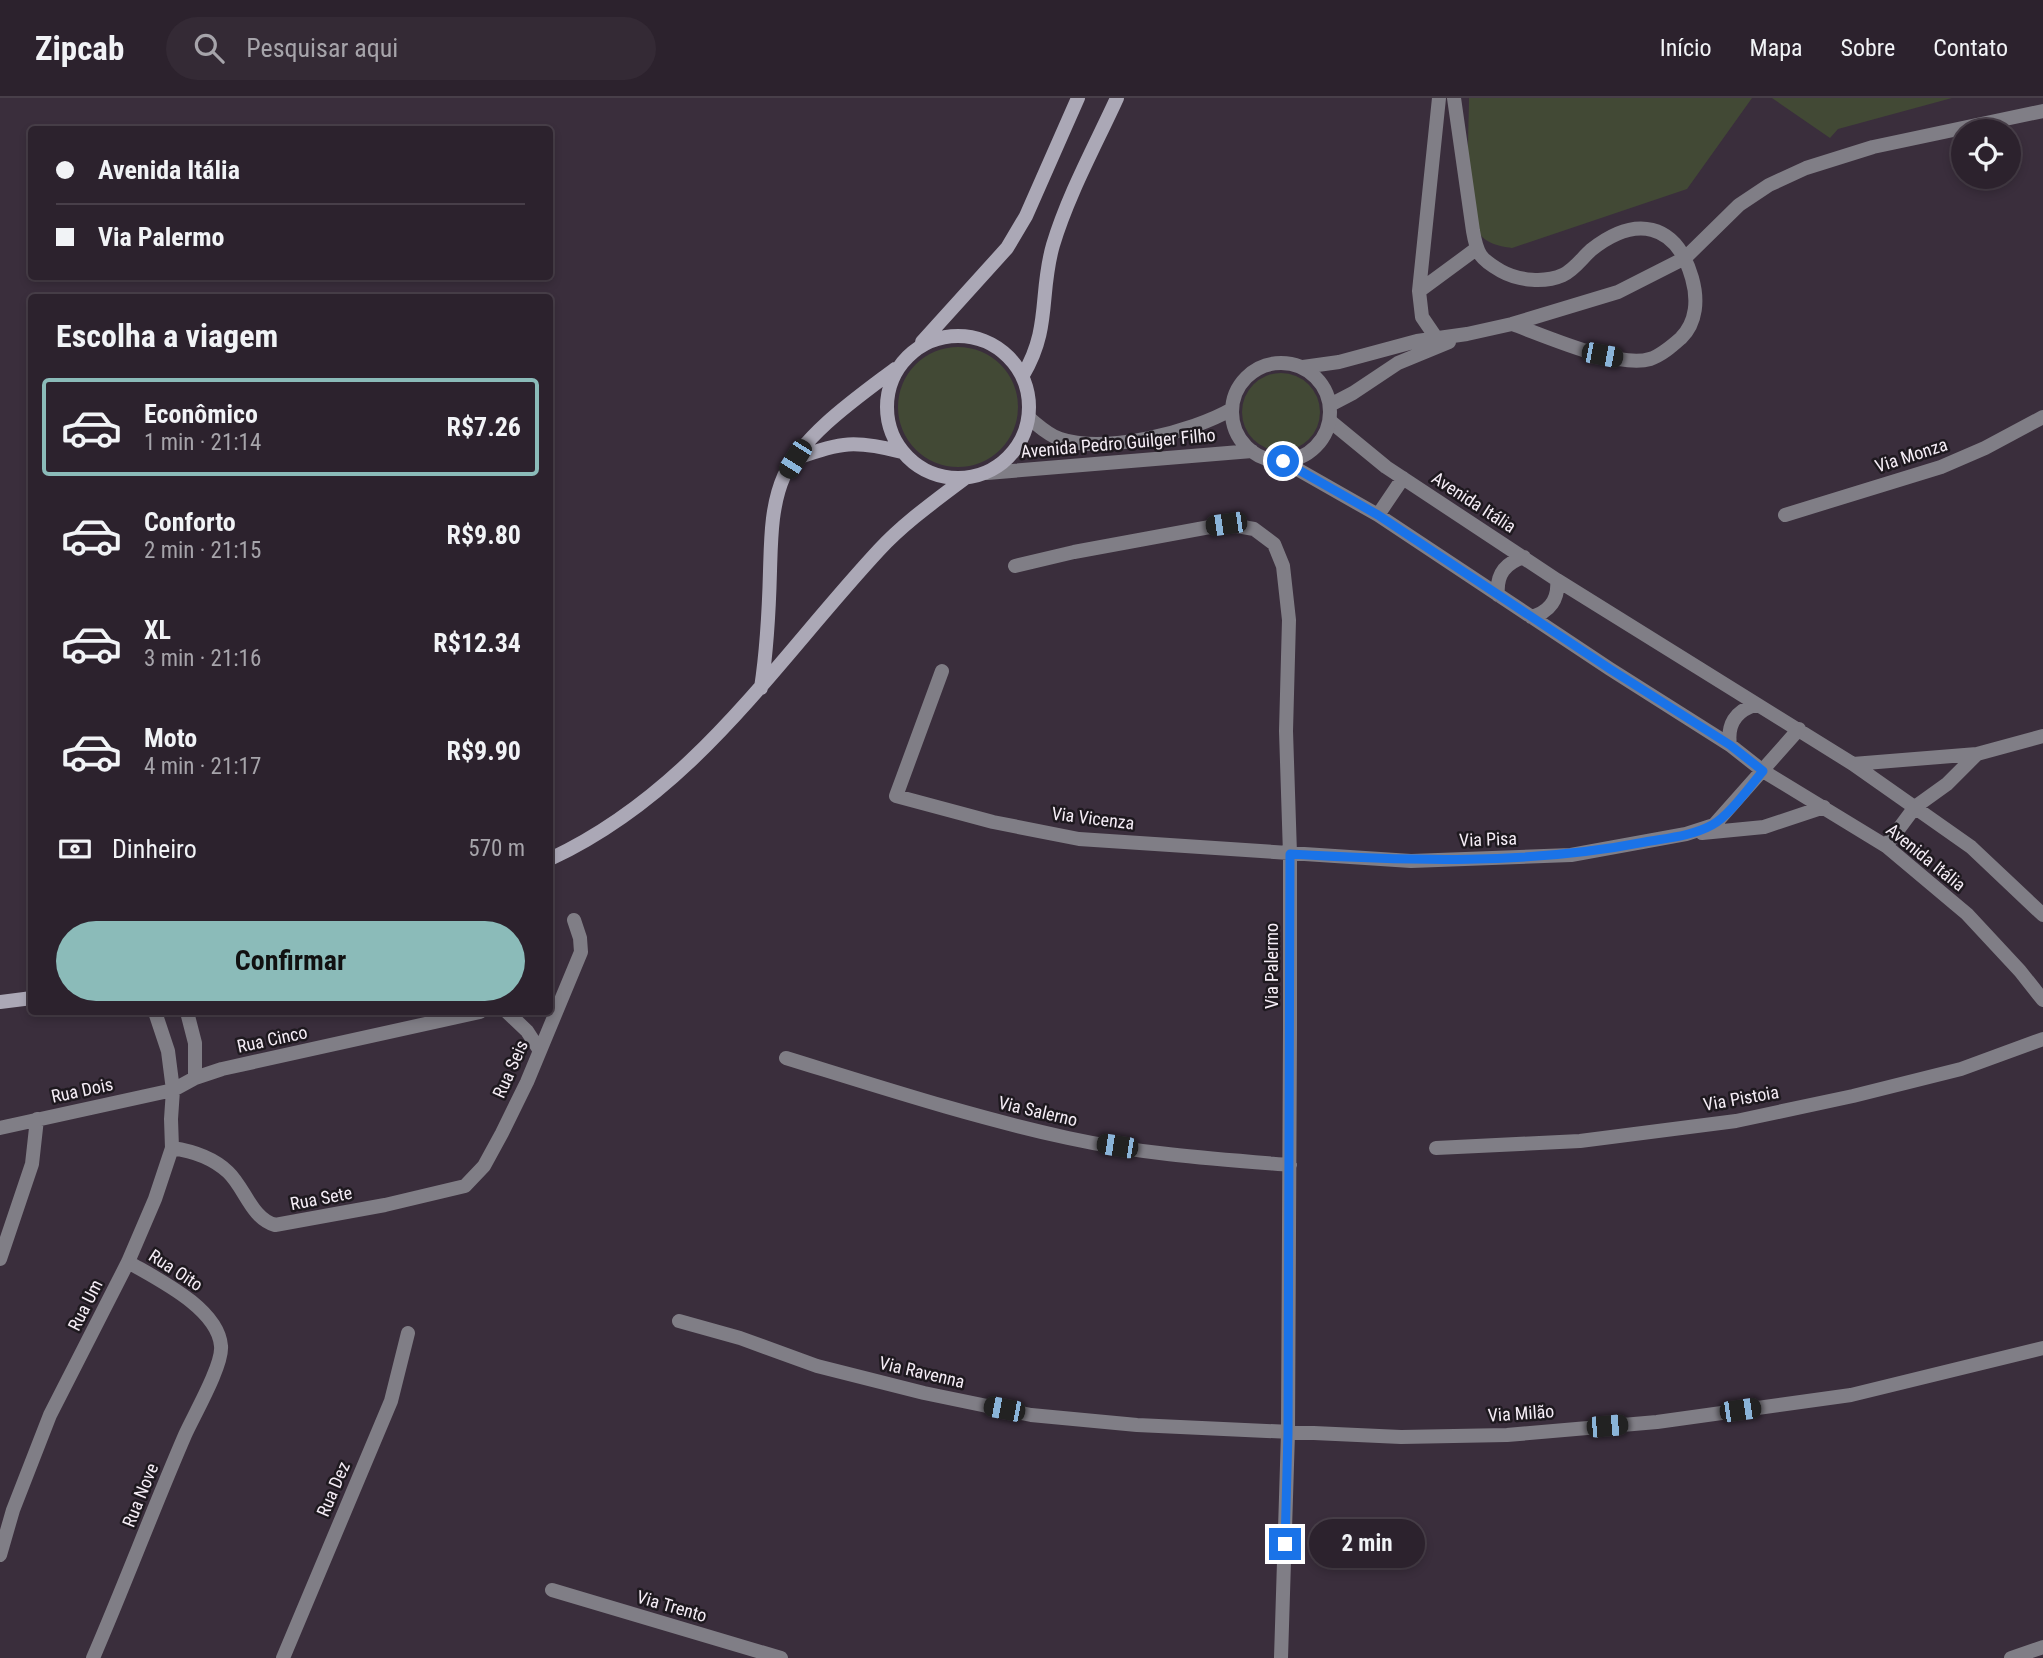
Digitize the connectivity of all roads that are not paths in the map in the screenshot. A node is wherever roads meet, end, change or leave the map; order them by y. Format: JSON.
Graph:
{"nodes":[{"id":1,"x":1077,"y":98,"type":"edge"},
{"id":2,"x":1117,"y":98,"type":"edge"},
{"id":3,"x":1439,"y":98,"type":"edge"},
{"id":4,"x":1454,"y":98,"type":"edge"},
{"id":5,"x":2043,"y":111,"type":"edge"},
{"id":6,"x":1476,"y":249,"type":"junction"},
{"id":7,"x":1685,"y":258,"type":"junction"},
{"id":8,"x":1419,"y":291,"type":"junction"},
{"id":9,"x":1512,"y":324,"type":"junction"},
{"id":10,"x":1439,"y":342,"type":"junction"},
{"id":11,"x":917,"y":349,"type":"junction"},
{"id":12,"x":900,"y":365,"type":"junction"},
{"id":13,"x":1303,"y":367,"type":"junction"},
{"id":14,"x":1023,"y":375,"type":"junction"},
{"id":15,"x":1331,"y":405,"type":"junction"},
{"id":16,"x":1232,"y":409,"type":"junction"},
{"id":17,"x":1029,"y":418,"type":"junction"},
{"id":18,"x":2043,"y":418,"type":"edge"},
{"id":19,"x":1330,"y":421,"type":"junction"},
{"id":20,"x":1252,"y":451,"type":"junction"},
{"id":21,"x":902,"y":452,"type":"junction"},
{"id":22,"x":795,"y":459,"type":"junction"},
{"id":23,"x":1283,"y":461,"type":"junction"},
{"id":24,"x":987,"y":472,"type":"junction"},
{"id":25,"x":1403,"y":478,"type":"junction"},
{"id":26,"x":964,"y":479,"type":"junction"},
{"id":27,"x":1378,"y":515,"type":"junction"},
{"id":28,"x":1784,"y":515,"type":"dead end"},
{"id":29,"x":1524,"y":557,"type":"junction"},
{"id":30,"x":1016,"y":566,"type":"dead end"},
{"id":31,"x":1557,"y":580,"type":"junction"},
{"id":32,"x":1498,"y":595,"type":"junction"},
{"id":33,"x":1531,"y":617,"type":"junction"},
{"id":34,"x":942,"y":671,"type":"dead end"},
{"id":35,"x":761,"y":689,"type":"junction"},
{"id":36,"x":1755,"y":705,"type":"junction"},
{"id":37,"x":1799,"y":729,"type":"junction"},
{"id":38,"x":2043,"y":736,"type":"edge"},
{"id":39,"x":1730,"y":745,"type":"junction"},
{"id":40,"x":1977,"y":754,"type":"junction"},
{"id":41,"x":1853,"y":764,"type":"junction"},
{"id":42,"x":1763,"y":771,"type":"junction"},
{"id":43,"x":1824,"y":807,"type":"junction"},
{"id":44,"x":1915,"y":807,"type":"junction"},
{"id":45,"x":1686,"y":834,"type":"junction"},
{"id":46,"x":1886,"y":846,"type":"junction"},
{"id":47,"x":1290,"y":854,"type":"junction"},
{"id":48,"x":553,"y":858,"type":"edge"},
{"id":49,"x":2043,"y":915,"type":"edge"},
{"id":50,"x":574,"y":920,"type":"dead end"},
{"id":51,"x":566,"y":988,"type":"junction"},
{"id":52,"x":553,"y":992,"type":"edge"},
{"id":53,"x":28,"y":998,"type":"edge"},
{"id":54,"x":2043,"y":1000,"type":"edge"},
{"id":55,"x":0,"y":1002,"type":"edge"},
{"id":56,"x":156,"y":1015,"type":"edge"},
{"id":57,"x":188,"y":1015,"type":"edge"},
{"id":58,"x":466,"y":1015,"type":"edge"},
{"id":59,"x":510,"y":1015,"type":"edge"},
{"id":60,"x":2043,"y":1039,"type":"edge"},
{"id":61,"x":540,"y":1051,"type":"junction"},
{"id":62,"x":786,"y":1058,"type":"dead end"},
{"id":63,"x":195,"y":1078,"type":"junction"},
{"id":64,"x":173,"y":1090,"type":"junction"},
{"id":65,"x":37,"y":1119,"type":"junction"},
{"id":66,"x":0,"y":1128,"type":"edge"},
{"id":67,"x":172,"y":1148,"type":"junction"},
{"id":68,"x":1436,"y":1148,"type":"dead end"},
{"id":69,"x":1290,"y":1165,"type":"junction"},
{"id":70,"x":465,"y":1186,"type":"joint"},
{"id":71,"x":0,"y":1259,"type":"edge"},
{"id":72,"x":128,"y":1262,"type":"junction"},
{"id":73,"x":679,"y":1321,"type":"dead end"},
{"id":74,"x":408,"y":1333,"type":"dead end"},
{"id":75,"x":222,"y":1347,"type":"joint"},
{"id":76,"x":2043,"y":1348,"type":"edge"},
{"id":77,"x":1288,"y":1433,"type":"junction"},
{"id":78,"x":6,"y":1508,"type":"edge"},
{"id":79,"x":0,"y":1555,"type":"edge"},
{"id":80,"x":552,"y":1590,"type":"dead end"},
{"id":81,"x":2043,"y":1647,"type":"edge"},
{"id":82,"x":93,"y":1658,"type":"edge"},
{"id":83,"x":283,"y":1658,"type":"edge"},
{"id":84,"x":781,"y":1658,"type":"edge"},
{"id":85,"x":1281,"y":1658,"type":"edge"},
{"id":86,"x":2011,"y":1658,"type":"edge"}],
"edges":[{"from":1,"to":11,"type":"main road"},
{"from":2,"to":14,"type":"main road"},
{"from":3,"to":8,"type":"street"},
{"from":4,"to":6,"type":"street"},
{"from":5,"to":7,"type":"street","name":"Avenida Pedro Guilger Filho"},
{"from":6,"to":7,"type":"street"},
{"from":6,"to":8,"type":"street"},
{"from":7,"to":9,"type":"street","name":"Avenida Pedro Guilger Filho"},
{"from":7,"to":9,"type":"street"},
{"from":8,"to":10,"type":"street"},
{"from":9,"to":10,"type":"street","name":"Avenida Pedro Guilger Filho"},
{"from":10,"to":13,"type":"street","name":"Avenida Pedro Guilger Filho"},
{"from":10,"to":15,"type":"street","name":"Avenida Pedro Guilger Filho"},
{"from":11,"to":12,"type":"main road","name":"Avenida Pedro Guilger Filho"},
{"from":11,"to":14,"type":"main road","name":"Avenida Pedro Guilger Filho"},
{"from":12,"to":21,"type":"main road","name":"Avenida Pedro Guilger Filho"},
{"from":12,"to":22,"type":"main road"},
{"from":13,"to":15,"type":"street"},
{"from":13,"to":16,"type":"street","name":"Avenida Pedro Guilger Filho"},
{"from":14,"to":17,"type":"main road","name":"Avenida Pedro Guilger Filho"},
{"from":15,"to":19,"type":"street"},
{"from":16,"to":17,"type":"street"},
{"from":16,"to":20,"type":"street","name":"Avenida Pedro Guilger Filho"},
{"from":17,"to":24,"type":"main road","name":"Avenida Pedro Guilger Filho"},
{"from":18,"to":28,"type":"street","name":"Via Monza"},
{"from":19,"to":23,"type":"street"},
{"from":19,"to":25,"type":"street","name":"Avenida Itália"},
{"from":20,"to":23,"type":"street","name":"Avenida Pedro Guilger Filho"},
{"from":20,"to":24,"type":"street","name":"Avenida Pedro Guilger Filho"},
{"from":21,"to":22,"type":"main road","name":"Avenida Pedro Guilger Filho"},
{"from":21,"to":26,"type":"main road","name":"Avenida Pedro Guilger Filho"},
{"from":22,"to":35,"type":"main road"},
{"from":23,"to":27,"type":"street","name":"Avenida Itália"},
{"from":24,"to":26,"type":"main road","name":"Avenida Pedro Guilger Filho"},
{"from":25,"to":27,"type":"street","name":"Avenida Itália"},
{"from":25,"to":29,"type":"street","name":"Avenida Itália"},
{"from":26,"to":35,"type":"main road","name":"Avenida Pedro Guilger Filho"},
{"from":27,"to":32,"type":"street","name":"Avenida Itália"},
{"from":29,"to":31,"type":"street","name":"Avenida Itália"},
{"from":29,"to":32,"type":"street","name":"Avenida Itália"},
{"from":30,"to":47,"type":"street","name":"Via Palermo"},
{"from":31,"to":33,"type":"street"},
{"from":31,"to":36,"type":"street","name":"Avenida Itália"},
{"from":32,"to":33,"type":"street","name":"Avenida Itália"},
{"from":33,"to":39,"type":"street","name":"Avenida Itália"},
{"from":34,"to":47,"type":"street","name":"Via Vicenza"},
{"from":35,"to":48,"type":"main road","name":"Avenida Pedro Guilger Filho"},
{"from":36,"to":37,"type":"street","name":"Avenida Itália"},
{"from":36,"to":39,"type":"street"},
{"from":37,"to":41,"type":"street","name":"Avenida Itália"},
{"from":37,"to":42,"type":"street"},
{"from":38,"to":40,"type":"street"},
{"from":39,"to":42,"type":"street","name":"Avenida Itália"},
{"from":40,"to":41,"type":"street"},
{"from":40,"to":44,"type":"street"},
{"from":41,"to":44,"type":"street","name":"Avenida Itália"},
{"from":42,"to":43,"type":"street","name":"Avenida Itália"},
{"from":42,"to":45,"type":"street","name":"Via Pisa"},
{"from":43,"to":45,"type":"street","name":"Via Pisa"},
{"from":43,"to":46,"type":"street","name":"Avenida Itália"},
{"from":44,"to":46,"type":"street"},
{"from":44,"to":49,"type":"street","name":"Avenida Itália"},
{"from":45,"to":47,"type":"street","name":"Via Pisa"},
{"from":46,"to":54,"type":"street","name":"Avenida Itália"},
{"from":47,"to":69,"type":"street","name":"Via Palermo"},
{"from":50,"to":51,"type":"street","name":"Rua Seis"},
{"from":51,"to":52,"type":"street"},
{"from":51,"to":61,"type":"street","name":"Rua Seis"},
{"from":53,"to":55,"type":"main road"},
{"from":56,"to":64,"type":"street","name":"Rua Um"},
{"from":57,"to":63,"type":"street"},
{"from":58,"to":63,"type":"street","name":"Rua Cinco"},
{"from":59,"to":61,"type":"street"},
{"from":60,"to":68,"type":"street","name":"Via Pistoia"},
{"from":61,"to":70,"type":"street","name":"Rua Seis"},
{"from":62,"to":69,"type":"street","name":"Via Salerno"},
{"from":63,"to":64,"type":"street"},
{"from":64,"to":65,"type":"street","name":"Rua Dois"},
{"from":64,"to":67,"type":"street","name":"Rua Um"},
{"from":65,"to":66,"type":"street","name":"Rua Dois"},
{"from":65,"to":71,"type":"street"},
{"from":67,"to":70,"type":"street","name":"Rua Sete"},
{"from":67,"to":72,"type":"street","name":"Rua Um"},
{"from":69,"to":77,"type":"street","name":"Via Palermo"},
{"from":72,"to":75,"type":"street","name":"Rua Oito"},
{"from":72,"to":78,"type":"street","name":"Rua Um"},
{"from":73,"to":77,"type":"street","name":"Via Ravenna"},
{"from":74,"to":83,"type":"street","name":"Rua Dez"},
{"from":75,"to":82,"type":"street","name":"Rua Nove"},
{"from":76,"to":77,"type":"street","name":"Via Milão"},
{"from":77,"to":85,"type":"street","name":"Via Palermo"},
{"from":78,"to":79,"type":"street","name":"Rua Um"},
{"from":80,"to":84,"type":"street","name":"Via Trento"},
{"from":81,"to":86,"type":"street"}]}
